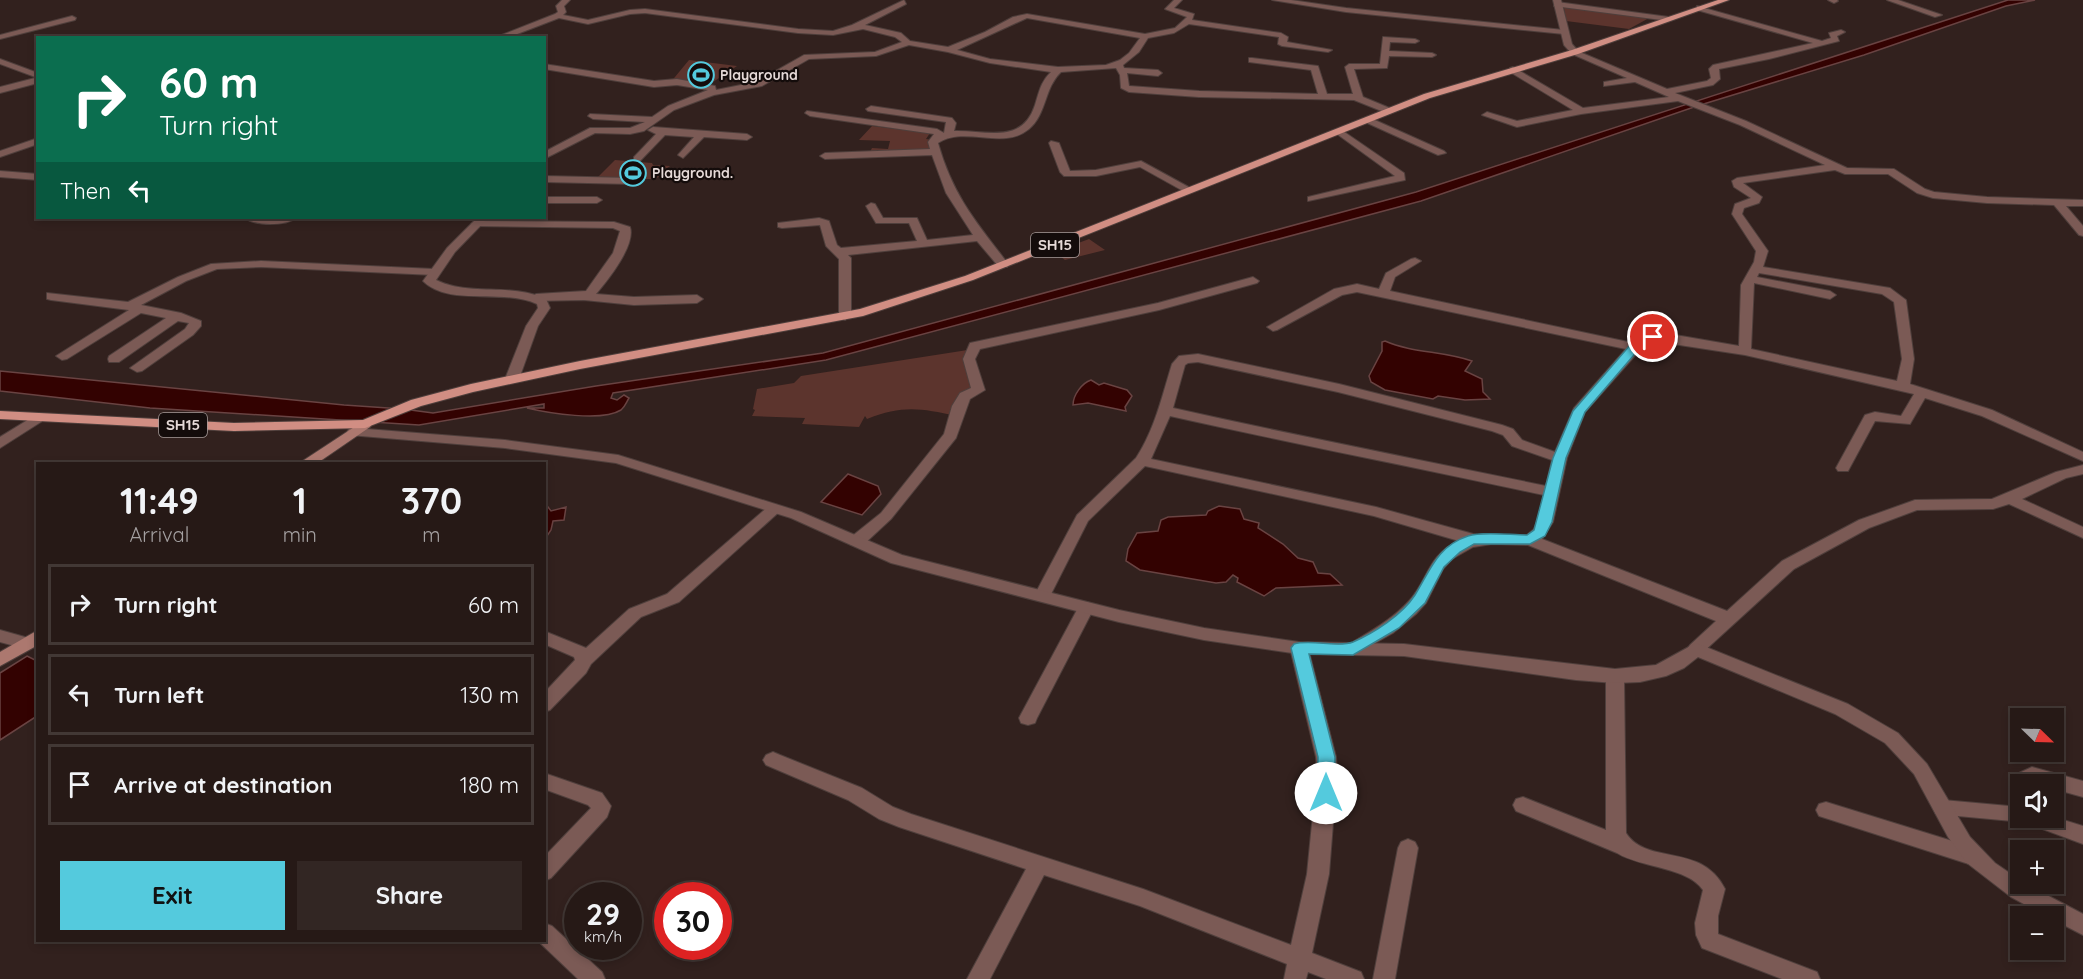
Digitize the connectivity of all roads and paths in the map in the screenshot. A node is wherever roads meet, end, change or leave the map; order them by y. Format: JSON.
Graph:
{"nodes":[{"id":1,"x":566,"y":0,"type":"edge"},
{"id":2,"x":1179,"y":0,"type":"edge"},
{"id":3,"x":1276,"y":0,"type":"edge"},
{"id":4,"x":1725,"y":0,"type":"edge"},
{"id":5,"x":1891,"y":0,"type":"edge"},
{"id":6,"x":1919,"y":0,"type":"edge"},
{"id":7,"x":903,"y":2,"type":"dead end"},
{"id":8,"x":1557,"y":2,"type":"edge"},
{"id":9,"x":1902,"y":3,"type":"junction"},
{"id":10,"x":1700,"y":8,"type":"junction"},
{"id":11,"x":1938,"y":15,"type":"dead end"},
{"id":12,"x":558,"y":16,"type":"junction"},
{"id":13,"x":72,"y":18,"type":"dead end"},
{"id":14,"x":1669,"y":19,"type":"junction"},
{"id":15,"x":1189,"y":22,"type":"junction"},
{"id":16,"x":855,"y":27,"type":"junction"},
{"id":17,"x":1564,"y":32,"type":"junction"},
{"id":18,"x":1840,"y":32,"type":"dead end"},
{"id":19,"x":503,"y":36,"type":"edge"},
{"id":20,"x":1145,"y":36,"type":"junction"},
{"id":21,"x":0,"y":37,"type":"edge"},
{"id":22,"x":1415,"y":42,"type":"dead end"},
{"id":23,"x":908,"y":43,"type":"junction"},
{"id":24,"x":1822,"y":43,"type":"junction"},
{"id":25,"x":949,"y":50,"type":"junction"},
{"id":26,"x":1328,"y":50,"type":"dead end"},
{"id":27,"x":1260,"y":51,"type":"dead end"},
{"id":28,"x":1575,"y":52,"type":"junction"},
{"id":29,"x":1385,"y":53,"type":"junction"},
{"id":30,"x":1432,"y":55,"type":"dead end"},
{"id":31,"x":1252,"y":60,"type":"junction"},
{"id":32,"x":0,"y":61,"type":"edge"},
{"id":33,"x":546,"y":66,"type":"edge"},
{"id":34,"x":1120,"y":68,"type":"junction"},
{"id":35,"x":1245,"y":69,"type":"dead end"},
{"id":36,"x":1058,"y":70,"type":"junction"},
{"id":37,"x":1513,"y":70,"type":"junction"},
{"id":38,"x":1158,"y":73,"type":"dead end"},
{"id":39,"x":36,"y":77,"type":"edge"},
{"id":40,"x":1637,"y":78,"type":"junction"},
{"id":41,"x":36,"y":79,"type":"edge"},
{"id":42,"x":1607,"y":84,"type":"dead end"},
{"id":43,"x":0,"y":90,"type":"edge"},
{"id":44,"x":1666,"y":92,"type":"junction"},
{"id":45,"x":712,"y":93,"type":"junction"},
{"id":46,"x":1323,"y":97,"type":"junction"},
{"id":47,"x":1359,"y":98,"type":"junction"},
{"id":48,"x":1682,"y":99,"type":"junction"},
{"id":49,"x":871,"y":109,"type":"dead end"},
{"id":50,"x":1389,"y":111,"type":"junction"},
{"id":51,"x":1581,"y":111,"type":"junction"},
{"id":52,"x":810,"y":113,"type":"dead end"},
{"id":53,"x":593,"y":116,"type":"dead end"},
{"id":54,"x":1487,"y":116,"type":"dead end"},
{"id":55,"x":653,"y":120,"type":"junction"},
{"id":56,"x":1368,"y":120,"type":"junction"},
{"id":57,"x":641,"y":129,"type":"junction"},
{"id":58,"x":662,"y":132,"type":"junction"},
{"id":59,"x":1340,"y":132,"type":"junction"},
{"id":60,"x":702,"y":134,"type":"junction"},
{"id":61,"x":943,"y":136,"type":"junction"},
{"id":62,"x":747,"y":137,"type":"dead end"},
{"id":63,"x":36,"y":142,"type":"edge"},
{"id":64,"x":1054,"y":143,"type":"dead end"},
{"id":65,"x":936,"y":152,"type":"junction"},
{"id":66,"x":1441,"y":153,"type":"dead end"},
{"id":67,"x":0,"y":154,"type":"edge"},
{"id":68,"x":546,"y":155,"type":"edge"},
{"id":69,"x":683,"y":155,"type":"dead end"},
{"id":70,"x":825,"y":156,"type":"dead end"},
{"id":71,"x":637,"y":159,"type":"dead end"},
{"id":72,"x":1834,"y":167,"type":"junction"},
{"id":73,"x":0,"y":174,"type":"edge"},
{"id":74,"x":36,"y":177,"type":"edge"},
{"id":75,"x":546,"y":179,"type":"edge"},
{"id":76,"x":631,"y":181,"type":"dead end"},
{"id":77,"x":1189,"y":190,"type":"junction"},
{"id":78,"x":1312,"y":199,"type":"dead end"},
{"id":79,"x":546,"y":200,"type":"edge"},
{"id":80,"x":597,"y":200,"type":"dead end"},
{"id":81,"x":2057,"y":202,"type":"junction"},
{"id":82,"x":2083,"y":202,"type":"edge"},
{"id":83,"x":871,"y":206,"type":"dead end"},
{"id":84,"x":264,"y":219,"type":"edge"},
{"id":85,"x":284,"y":219,"type":"edge"},
{"id":86,"x":480,"y":221,"type":"edge"},
{"id":87,"x":782,"y":225,"type":"dead end"},
{"id":88,"x":2083,"y":233,"type":"edge"},
{"id":89,"x":978,"y":238,"type":"junction"},
{"id":90,"x":923,"y":243,"type":"junction"},
{"id":91,"x":840,"y":252,"type":"junction"},
{"id":92,"x":1415,"y":261,"type":"dead end"},
{"id":93,"x":1003,"y":265,"type":"junction"},
{"id":94,"x":434,"y":272,"type":"junction"},
{"id":95,"x":1752,"y":274,"type":"junction"},
{"id":96,"x":1253,"y":281,"type":"dead end"},
{"id":97,"x":1383,"y":293,"type":"junction"},
{"id":98,"x":1830,"y":295,"type":"dead end"},
{"id":99,"x":51,"y":296,"type":"dead end"},
{"id":100,"x":585,"y":297,"type":"junction"},
{"id":101,"x":536,"y":298,"type":"junction"},
{"id":102,"x":697,"y":299,"type":"dead end"},
{"id":103,"x":135,"y":308,"type":"junction"},
{"id":104,"x":177,"y":316,"type":"junction"},
{"id":105,"x":845,"y":316,"type":"junction"},
{"id":106,"x":1272,"y":327,"type":"dead end"},
{"id":107,"x":1635,"y":347,"type":"junction"},
{"id":108,"x":1745,"y":351,"type":"junction"},
{"id":109,"x":62,"y":356,"type":"dead end"},
{"id":110,"x":114,"y":359,"type":"dead end"},
{"id":111,"x":136,"y":368,"type":"dead end"},
{"id":112,"x":512,"y":380,"type":"junction"},
{"id":113,"x":1903,"y":386,"type":"junction"},
{"id":114,"x":1922,"y":392,"type":"junction"},
{"id":115,"x":1166,"y":411,"type":"junction"},
{"id":116,"x":0,"y":415,"type":"edge"},
{"id":117,"x":39,"y":417,"type":"junction"},
{"id":118,"x":360,"y":428,"type":"junction"},
{"id":119,"x":0,"y":444,"type":"edge"},
{"id":120,"x":2083,"y":457,"type":"edge"},
{"id":121,"x":1560,"y":458,"type":"junction"},
{"id":122,"x":1142,"y":461,"type":"junction"},
{"id":123,"x":308,"y":462,"type":"edge"},
{"id":124,"x":1843,"y":468,"type":"dead end"},
{"id":125,"x":2083,"y":469,"type":"edge"},
{"id":126,"x":1551,"y":492,"type":"junction"},
{"id":127,"x":2010,"y":499,"type":"junction"},
{"id":128,"x":774,"y":509,"type":"junction"},
{"id":129,"x":2083,"y":533,"type":"edge"},
{"id":130,"x":1472,"y":539,"type":"junction"},
{"id":131,"x":1530,"y":540,"type":"junction"},
{"id":132,"x":857,"y":541,"type":"junction"},
{"id":133,"x":1042,"y":596,"type":"junction"},
{"id":134,"x":1086,"y":608,"type":"junction"},
{"id":135,"x":1729,"y":619,"type":"junction"},
{"id":136,"x":0,"y":636,"type":"edge"},
{"id":137,"x":546,"y":638,"type":"edge"},
{"id":138,"x":32,"y":640,"type":"edge"},
{"id":139,"x":1299,"y":648,"type":"junction"},
{"id":140,"x":1353,"y":649,"type":"junction"},
{"id":141,"x":1696,"y":649,"type":"junction"},
{"id":142,"x":0,"y":660,"type":"edge"},
{"id":143,"x":584,"y":660,"type":"junction"},
{"id":144,"x":1615,"y":676,"type":"junction"},
{"id":145,"x":546,"y":703,"type":"edge"},
{"id":146,"x":1028,"y":718,"type":"dead end"},
{"id":147,"x":773,"y":760,"type":"dead end"},
{"id":148,"x":546,"y":782,"type":"edge"},
{"id":149,"x":2064,"y":784,"type":"edge"},
{"id":150,"x":2083,"y":789,"type":"edge"},
{"id":151,"x":1522,"y":805,"type":"dead end"},
{"id":152,"x":1943,"y":808,"type":"junction"},
{"id":153,"x":1826,"y":810,"type":"dead end"},
{"id":154,"x":2010,"y":814,"type":"edge"},
{"id":155,"x":2062,"y":828,"type":"edge"},
{"id":156,"x":2083,"y":835,"type":"edge"},
{"id":157,"x":1620,"y":845,"type":"junction"},
{"id":158,"x":1408,"y":848,"type":"dead end"},
{"id":159,"x":1975,"y":857,"type":"junction"},
{"id":160,"x":1039,"y":864,"type":"junction"},
{"id":161,"x":546,"y":870,"type":"edge"},
{"id":162,"x":2083,"y":925,"type":"edge"},
{"id":163,"x":546,"y":935,"type":"edge"},
{"id":164,"x":1298,"y":969,"type":"edge"},
{"id":165,"x":594,"y":979,"type":"edge"},
{"id":166,"x":978,"y":979,"type":"edge"},
{"id":167,"x":1353,"y":979,"type":"edge"},
{"id":168,"x":1384,"y":979,"type":"edge"},
{"id":169,"x":1809,"y":979,"type":"edge"}],
"edges":[{"from":1,"to":12,"type":"street"},
{"from":2,"to":15,"type":"street"},
{"from":3,"to":17,"type":"street"},
{"from":4,"to":10,"type":"main road","number":"SH15"},
{"from":5,"to":9,"type":"street"},
{"from":6,"to":9,"type":"street"},
{"from":7,"to":16,"type":"street"},
{"from":8,"to":14,"type":"street"},
{"from":8,"to":17,"type":"street"},
{"from":9,"to":11,"type":"street"},
{"from":10,"to":14,"type":"main road","number":"SH15"},
{"from":10,"to":24,"type":"street"},
{"from":12,"to":16,"type":"street"},
{"from":12,"to":19,"type":"street"},
{"from":13,"to":21,"type":"street"},
{"from":14,"to":28,"type":"main road","number":"SH15"},
{"from":15,"to":20,"type":"street"},
{"from":15,"to":26,"type":"street"},
{"from":16,"to":23,"type":"street"},
{"from":17,"to":28,"type":"street"},
{"from":18,"to":24,"type":"street"},
{"from":20,"to":25,"type":"street"},
{"from":20,"to":34,"type":"street"},
{"from":22,"to":29,"type":"street"},
{"from":23,"to":25,"type":"street"},
{"from":23,"to":45,"type":"street"},
{"from":24,"to":44,"type":"street"},
{"from":25,"to":36,"type":"street"},
{"from":27,"to":31,"type":"street"},
{"from":28,"to":37,"type":"main road","number":"SH15"},
{"from":28,"to":40,"type":"street"},
{"from":29,"to":30,"type":"street"},
{"from":29,"to":47,"type":"street"},
{"from":31,"to":35,"type":"street"},
{"from":31,"to":46,"type":"street"},
{"from":32,"to":39,"type":"street"},
{"from":33,"to":45,"type":"street"},
{"from":34,"to":36,"type":"street"},
{"from":34,"to":38,"type":"street"},
{"from":34,"to":46,"type":"street"},
{"from":36,"to":61,"type":"street"},
{"from":37,"to":50,"type":"main road","number":"SH15"},
{"from":37,"to":51,"type":"street"},
{"from":40,"to":42,"type":"street"},
{"from":40,"to":44,"type":"street"},
{"from":41,"to":43,"type":"street"},
{"from":44,"to":48,"type":"street"},
{"from":45,"to":55,"type":"street"},
{"from":46,"to":47,"type":"street"},
{"from":47,"to":50,"type":"street"},
{"from":48,"to":51,"type":"street"},
{"from":48,"to":72,"type":"street"},
{"from":49,"to":61,"type":"street"},
{"from":50,"to":56,"type":"main road","number":"SH15"},
{"from":51,"to":54,"type":"street"},
{"from":52,"to":61,"type":"street"},
{"from":53,"to":55,"type":"street"},
{"from":55,"to":57,"type":"street"},
{"from":56,"to":59,"type":"main road","number":"SH15"},
{"from":56,"to":66,"type":"street"},
{"from":57,"to":58,"type":"street"},
{"from":57,"to":68,"type":"street"},
{"from":58,"to":60,"type":"street"},
{"from":58,"to":71,"type":"street"},
{"from":59,"to":77,"type":"main road","number":"SH15"},
{"from":59,"to":78,"type":"street"},
{"from":60,"to":62,"type":"street"},
{"from":60,"to":69,"type":"street"},
{"from":61,"to":65,"type":"street"},
{"from":63,"to":67,"type":"street"},
{"from":64,"to":77,"type":"street"},
{"from":65,"to":70,"type":"street"},
{"from":65,"to":89,"type":"street"},
{"from":72,"to":81,"type":"street"},
{"from":72,"to":95,"type":"street"},
{"from":73,"to":74,"type":"street"},
{"from":75,"to":76,"type":"street"},
{"from":77,"to":93,"type":"main road","number":"SH15"},
{"from":79,"to":80,"type":"street"},
{"from":81,"to":82,"type":"street"},
{"from":81,"to":88,"type":"street"},
{"from":83,"to":90,"type":"street"},
{"from":84,"to":85,"type":"street"},
{"from":86,"to":94,"type":"street"},
{"from":86,"to":100,"type":"street"},
{"from":87,"to":91,"type":"street"},
{"from":89,"to":90,"type":"street"},
{"from":89,"to":93,"type":"street"},
{"from":90,"to":91,"type":"street"},
{"from":91,"to":105,"type":"street"},
{"from":92,"to":97,"type":"street"},
{"from":93,"to":105,"type":"main road","number":"SH15"},
{"from":94,"to":101,"type":"street"},
{"from":94,"to":103,"type":"street"},
{"from":95,"to":98,"type":"street"},
{"from":95,"to":108,"type":"street"},
{"from":95,"to":113,"type":"street"},
{"from":96,"to":132,"type":"street"},
{"from":97,"to":106,"type":"street"},
{"from":97,"to":107,"type":"street"},
{"from":99,"to":103,"type":"street"},
{"from":100,"to":101,"type":"street"},
{"from":100,"to":102,"type":"street"},
{"from":101,"to":112,"type":"street"},
{"from":103,"to":104,"type":"street"},
{"from":103,"to":109,"type":"street"},
{"from":104,"to":110,"type":"street"},
{"from":104,"to":111,"type":"street"},
{"from":105,"to":112,"type":"main road","number":"SH15"},
{"from":107,"to":108,"type":"street"},
{"from":107,"to":121,"type":"street"},
{"from":108,"to":113,"type":"street"},
{"from":112,"to":118,"type":"main road","number":"SH15"},
{"from":113,"to":114,"type":"street"},
{"from":114,"to":120,"type":"street"},
{"from":114,"to":124,"type":"street"},
{"from":115,"to":121,"type":"street"},
{"from":115,"to":122,"type":"street"},
{"from":115,"to":126,"type":"street"},
{"from":116,"to":117,"type":"main road","number":"SH15"},
{"from":117,"to":118,"type":"main road","number":"SH15"},
{"from":117,"to":119,"type":"street"},
{"from":118,"to":123,"type":"main road"},
{"from":118,"to":128,"type":"street"},
{"from":121,"to":126,"type":"street"},
{"from":122,"to":130,"type":"street"},
{"from":122,"to":133,"type":"street"},
{"from":125,"to":127,"type":"street"},
{"from":126,"to":131,"type":"street"},
{"from":127,"to":129,"type":"street"},
{"from":127,"to":135,"type":"street"},
{"from":128,"to":132,"type":"street"},
{"from":128,"to":143,"type":"street"},
{"from":130,"to":131,"type":"street"},
{"from":130,"to":140,"type":"street"},
{"from":131,"to":135,"type":"street"},
{"from":132,"to":133,"type":"street"},
{"from":133,"to":134,"type":"street"},
{"from":134,"to":139,"type":"street"},
{"from":134,"to":146,"type":"street"},
{"from":135,"to":141,"type":"street"},
{"from":136,"to":138,"type":"street"},
{"from":137,"to":143,"type":"street"},
{"from":138,"to":142,"type":"main road"},
{"from":139,"to":140,"type":"street"},
{"from":139,"to":164,"type":"street"},
{"from":140,"to":144,"type":"street"},
{"from":141,"to":144,"type":"street"},
{"from":141,"to":152,"type":"street"},
{"from":143,"to":145,"type":"street"},
{"from":144,"to":157,"type":"street"},
{"from":147,"to":160,"type":"street"},
{"from":148,"to":161,"type":"street"},
{"from":149,"to":150,"type":"street"},
{"from":151,"to":157,"type":"street"},
{"from":152,"to":154,"type":"street"},
{"from":152,"to":159,"type":"street"},
{"from":153,"to":159,"type":"street"},
{"from":155,"to":156,"type":"street"},
{"from":157,"to":169,"type":"street"},
{"from":158,"to":168,"type":"street"},
{"from":159,"to":162,"type":"street"},
{"from":160,"to":164,"type":"street"},
{"from":160,"to":166,"type":"street"},
{"from":163,"to":165,"type":"street"},
{"from":164,"to":167,"type":"street"}]}
